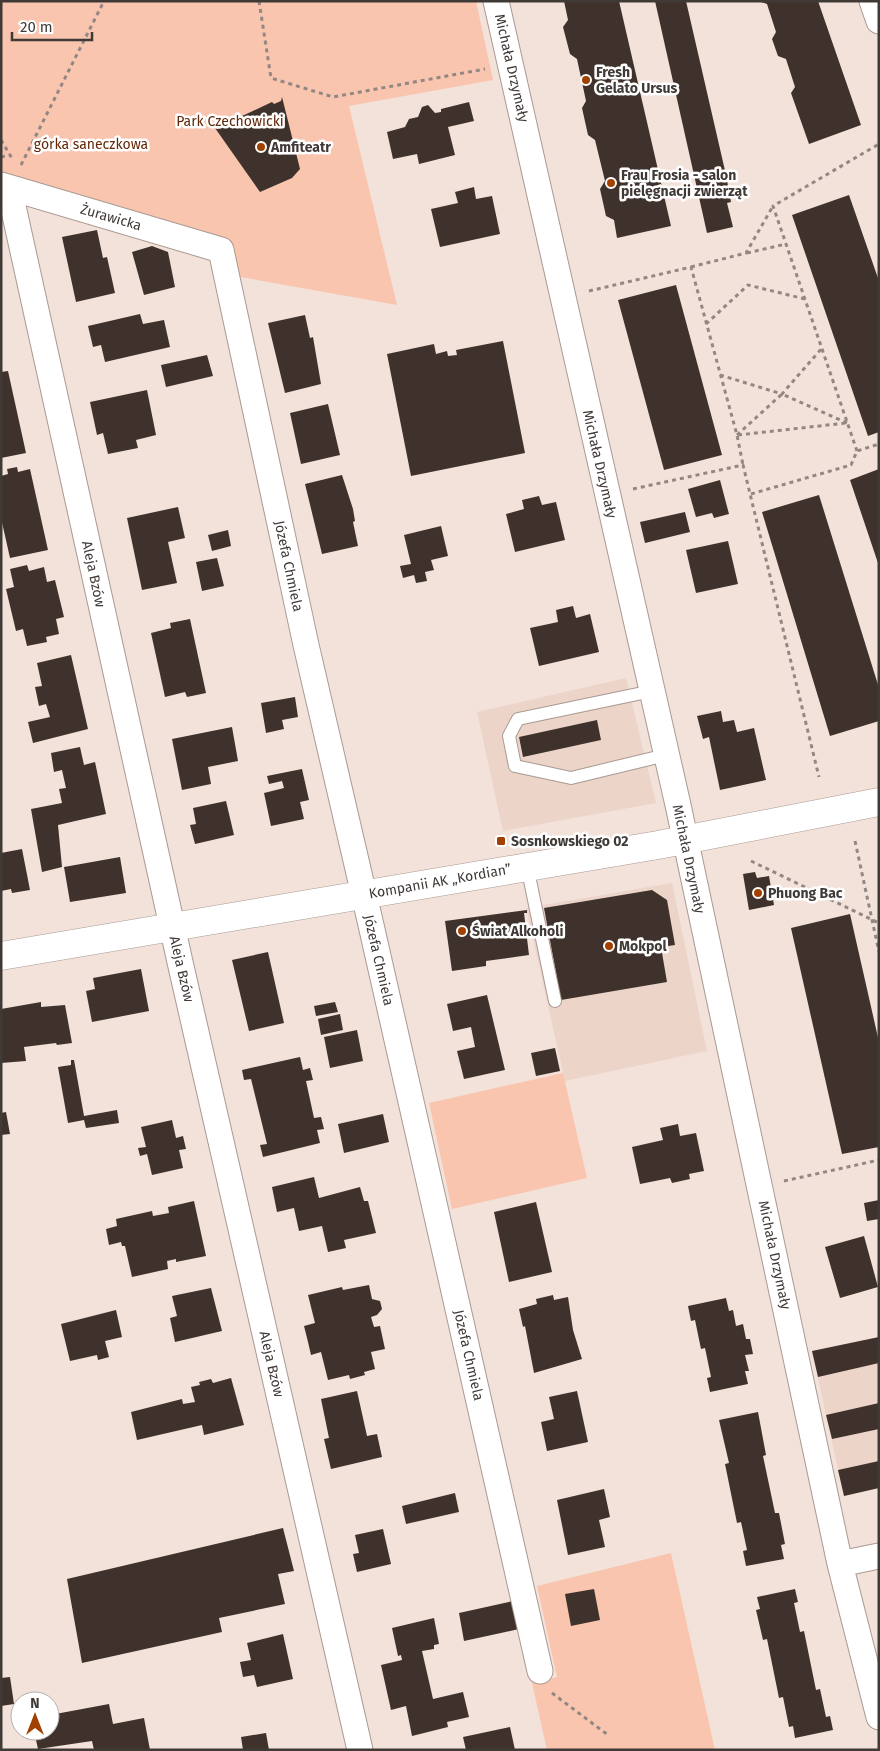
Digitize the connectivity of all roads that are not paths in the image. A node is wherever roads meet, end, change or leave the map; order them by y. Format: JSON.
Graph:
{"nodes":[{"id":1,"x":496,"y":1,"type":"edge"},
{"id":2,"x":872,"y":1,"type":"edge"},
{"id":3,"x":879,"y":21,"type":"edge"},
{"id":4,"x":10,"y":181,"type":"edge"},
{"id":5,"x":221,"y":250,"type":"joint"},
{"id":6,"x":652,"y":691,"type":"junction"},
{"id":7,"x":666,"y":755,"type":"junction"},
{"id":8,"x":879,"y":802,"type":"edge"},
{"id":9,"x":685,"y":840,"type":"junction"},
{"id":10,"x":527,"y":866,"type":"junction"},
{"id":11,"x":364,"y":894,"type":"junction"},
{"id":12,"x":172,"y":926,"type":"junction"},
{"id":13,"x":1,"y":956,"type":"edge"},
{"id":14,"x":555,"y":1001,"type":"dead end"},
{"id":15,"x":879,"y":1556,"type":"edge"},
{"id":16,"x":840,"y":1564,"type":"junction"},
{"id":17,"x":540,"y":1670,"type":"road end"},
{"id":18,"x":879,"y":1717,"type":"edge"},
{"id":19,"x":360,"y":1750,"type":"edge"}],
"edges":[{"from":1,"to":6,"type":"street","name":"Michała Drzymały"},
{"from":2,"to":3,"type":"street"},
{"from":4,"to":5,"type":"street","name":"Żurawicka"},
{"from":4,"to":12,"type":"street","name":"Aleja Bzów"},
{"from":5,"to":11,"type":"street","name":"Józefa Chmiela"},
{"from":6,"to":7,"type":"street","name":"Michała Drzymały"},
{"from":6,"to":7,"type":"lane"},
{"from":7,"to":9,"type":"street","name":"Michała Drzymały"},
{"from":8,"to":9,"type":"street","name":"Kompanii AK „Kordian”"},
{"from":9,"to":10,"type":"street","name":"Kompanii AK „Kordian”"},
{"from":9,"to":16,"type":"street","name":"Michała Drzymały"},
{"from":10,"to":11,"type":"street","name":"Kompanii AK „Kordian”"},
{"from":10,"to":14,"type":"lane"},
{"from":11,"to":12,"type":"street","name":"Kompanii AK „Kordian”"},
{"from":11,"to":17,"type":"street","name":"Józefa Chmiela"},
{"from":12,"to":13,"type":"street","name":"Kompanii AK „Kordian”"},
{"from":12,"to":19,"type":"street","name":"Aleja Bzów"},
{"from":15,"to":16,"type":"street"},
{"from":16,"to":18,"type":"street","name":"Michała Drzymały"}]}
